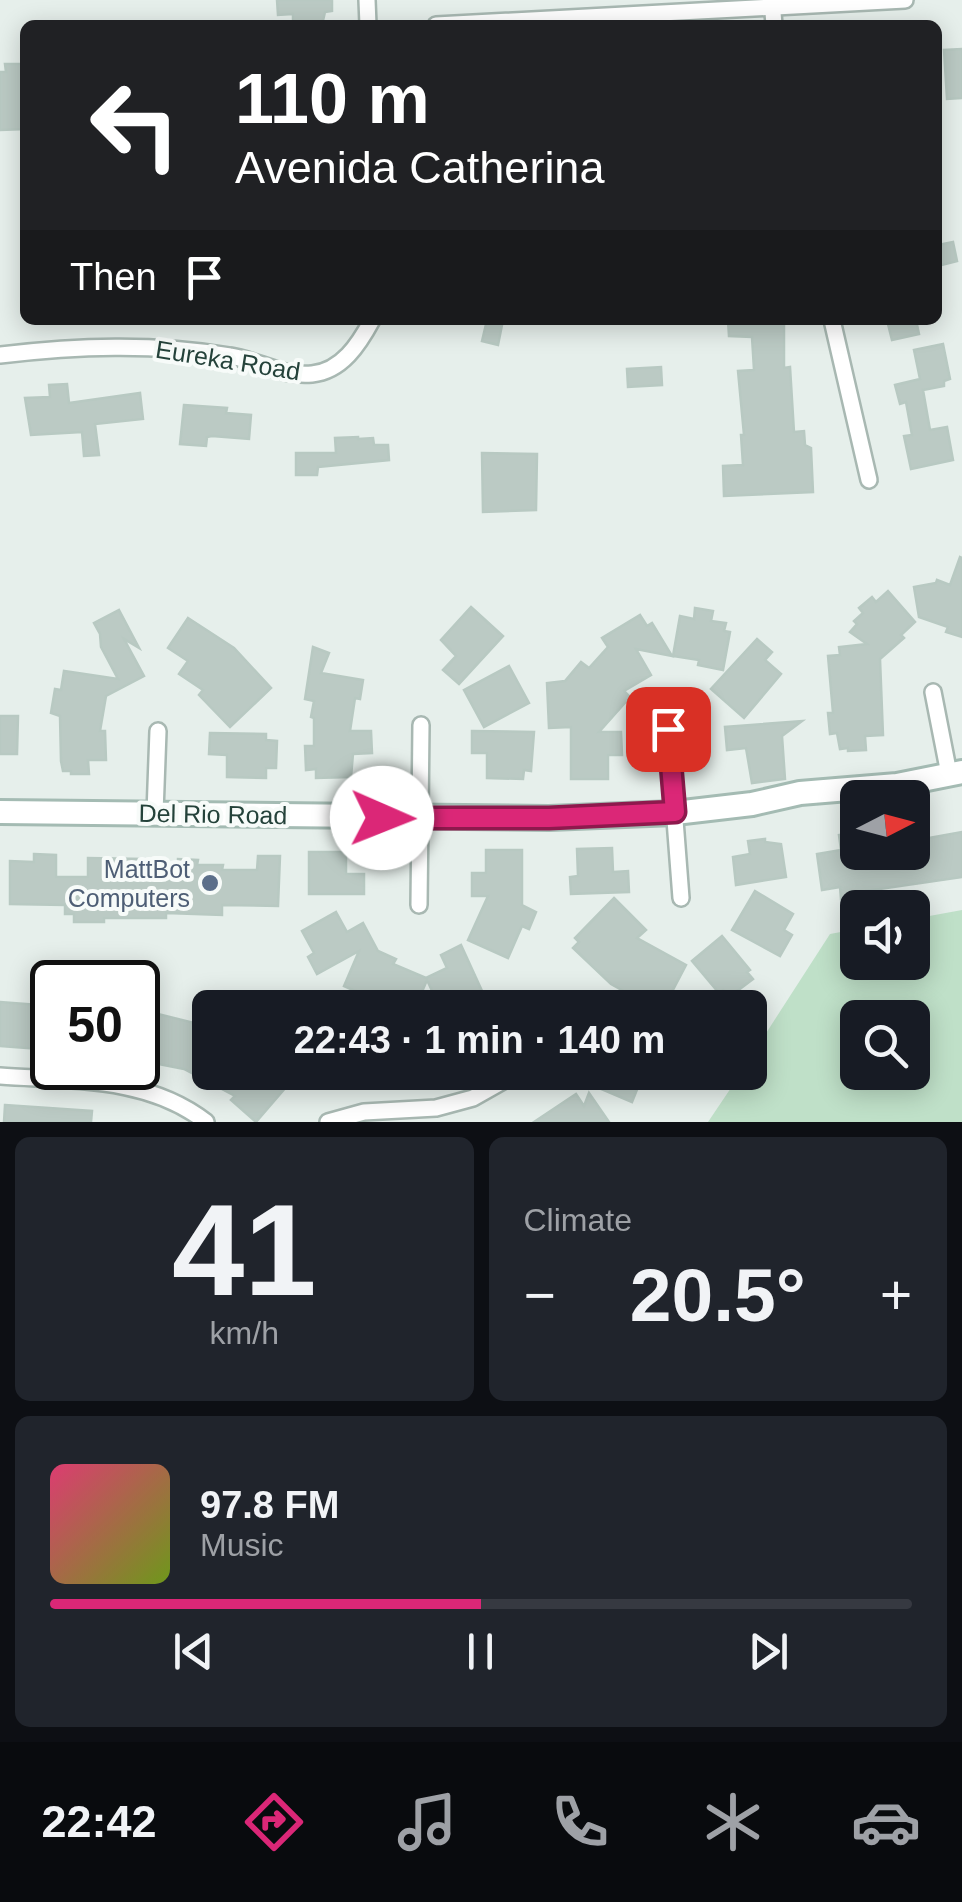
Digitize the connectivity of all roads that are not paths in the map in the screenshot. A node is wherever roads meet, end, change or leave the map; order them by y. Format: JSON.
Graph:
{"nodes":[{"id":1,"x":905,"y":0,"type":"edge"},
{"id":2,"x":772,"y":11,"type":"edge"},
{"id":3,"x":556,"y":20,"type":"edge"},
{"id":4,"x":369,"y":325,"type":"edge"},
{"id":5,"x":833,"y":325,"type":"edge"},
{"id":6,"x":0,"y":354,"type":"edge"},
{"id":7,"x":869,"y":480,"type":"dead end"},
{"id":8,"x":934,"y":692,"type":"dead end"},
{"id":9,"x":420,"y":725,"type":"dead end"},
{"id":10,"x":668,"y":729,"type":"dead end"},
{"id":11,"x":158,"y":731,"type":"dead end"},
{"id":12,"x":956,"y":773,"type":"edge"},
{"id":13,"x":0,"y":812,"type":"edge"},
{"id":14,"x":675,"y":812,"type":"junction"},
{"id":15,"x":155,"y":813,"type":"junction"},
{"id":16,"x":421,"y":818,"type":"junction"},
{"id":17,"x":681,"y":898,"type":"dead end"},
{"id":18,"x":419,"y":905,"type":"dead end"},
{"id":19,"x":0,"y":1076,"type":"edge"},
{"id":20,"x":487,"y":1090,"type":"edge"},
{"id":21,"x":206,"y":1122,"type":"edge"},
{"id":22,"x":328,"y":1122,"type":"edge"}],
"edges":[{"from":1,"to":2,"type":"street"},
{"from":2,"to":3,"type":"street"},
{"from":4,"to":6,"type":"street","name":"Eureka Road"},
{"from":5,"to":7,"type":"street"},
{"from":8,"to":12,"type":"street"},
{"from":9,"to":16,"type":"street"},
{"from":10,"to":14,"type":"street"},
{"from":11,"to":15,"type":"street"},
{"from":12,"to":14,"type":"main road","name":"Del Rio Road"},
{"from":13,"to":15,"type":"main road","name":"Del Rio Road"},
{"from":14,"to":16,"type":"main road","name":"Del Rio Road"},
{"from":14,"to":17,"type":"street"},
{"from":15,"to":16,"type":"main road","name":"Del Rio Road"},
{"from":16,"to":18,"type":"street"},
{"from":19,"to":21,"type":"street"},
{"from":20,"to":22,"type":"street"}]}
